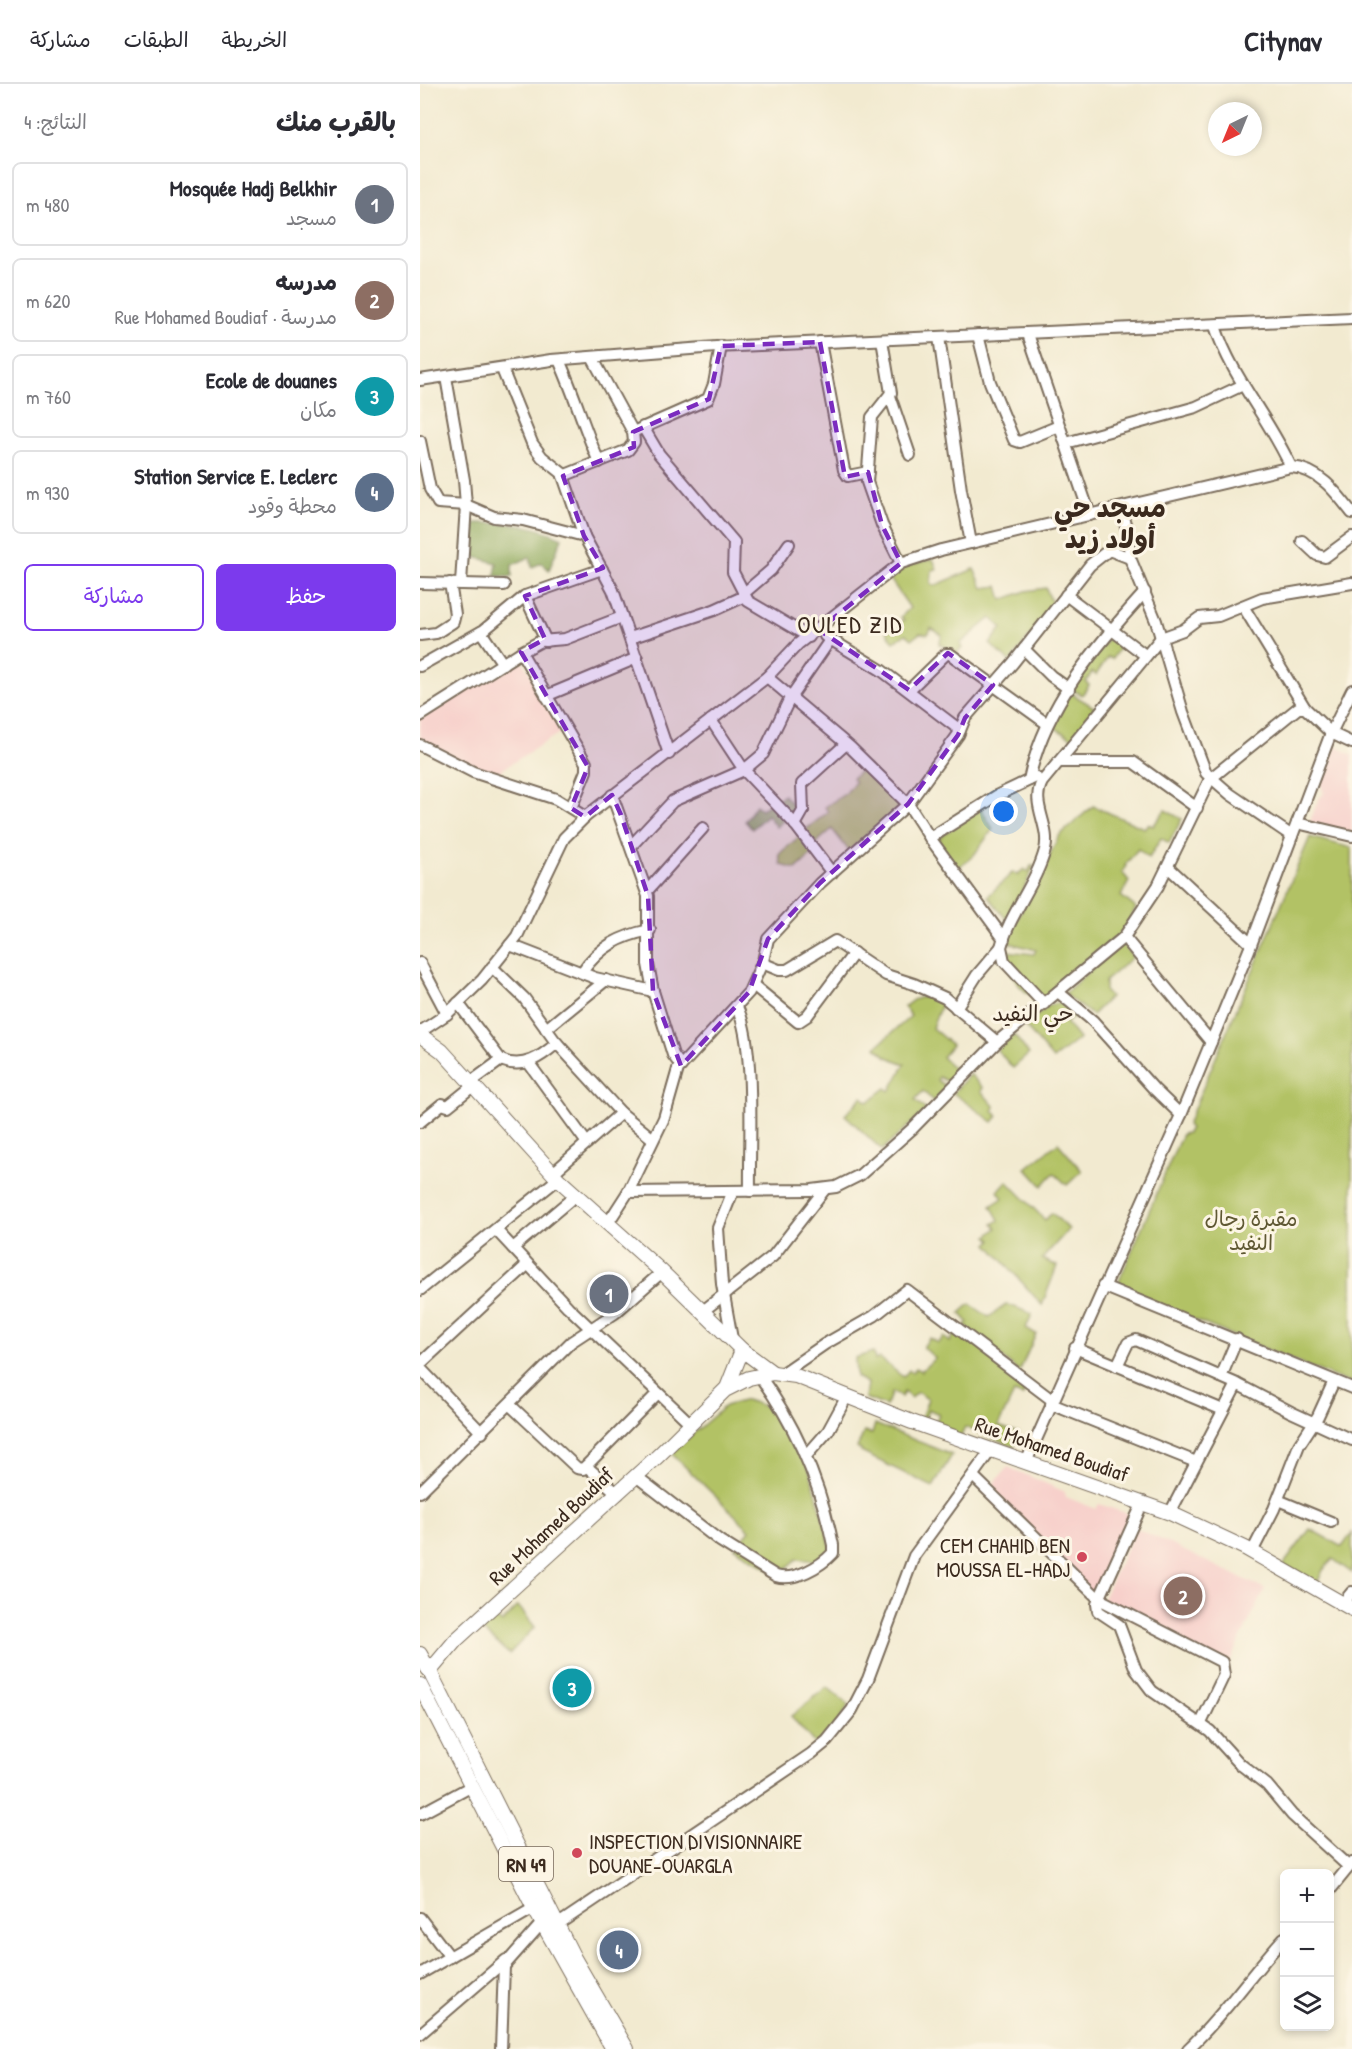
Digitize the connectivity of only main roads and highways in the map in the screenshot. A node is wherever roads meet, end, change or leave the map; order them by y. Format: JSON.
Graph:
{"nodes":[{"id":1,"x":420,"y":1033,"type":"edge"},
{"id":2,"x":742,"y":1350,"type":"junction"},
{"id":3,"x":772,"y":1374,"type":"junction"},
{"id":4,"x":728,"y":1388,"type":"junction"},
{"id":5,"x":1349,"y":1602,"type":"edge"},
{"id":6,"x":420,"y":1654,"type":"edge"},
{"id":7,"x":425,"y":1675,"type":"edge"},
{"id":8,"x":426,"y":1704,"type":"edge"},
{"id":9,"x":587,"y":1993,"type":"junction"},
{"id":10,"x":613,"y":2049,"type":"edge"},
{"id":11,"x":627,"y":2049,"type":"edge"}],
"edges":[{"from":1,"to":2,"type":"main road"},
{"from":2,"to":3,"type":"main road"},
{"from":2,"to":4,"type":"main road","name":"Rue Mohamed Boudiaf"},
{"from":3,"to":4,"type":"main road","name":"Rue Mohamed Boudiaf"},
{"from":3,"to":5,"type":"main road","name":"Rue Mohamed Boudiaf"},
{"from":4,"to":7,"type":"main road","name":"Rue Mohamed Boudiaf"},
{"from":6,"to":7,"type":"main road","number":"RN 49"},
{"from":7,"to":8,"type":"main road","number":"RN 49"},
{"from":7,"to":9,"type":"main road","number":"RN 49"},
{"from":8,"to":9,"type":"main road","number":"RN 49"},
{"from":9,"to":10,"type":"main road","number":"RN 49"},
{"from":9,"to":11,"type":"main road","number":"RN 49"}]}
